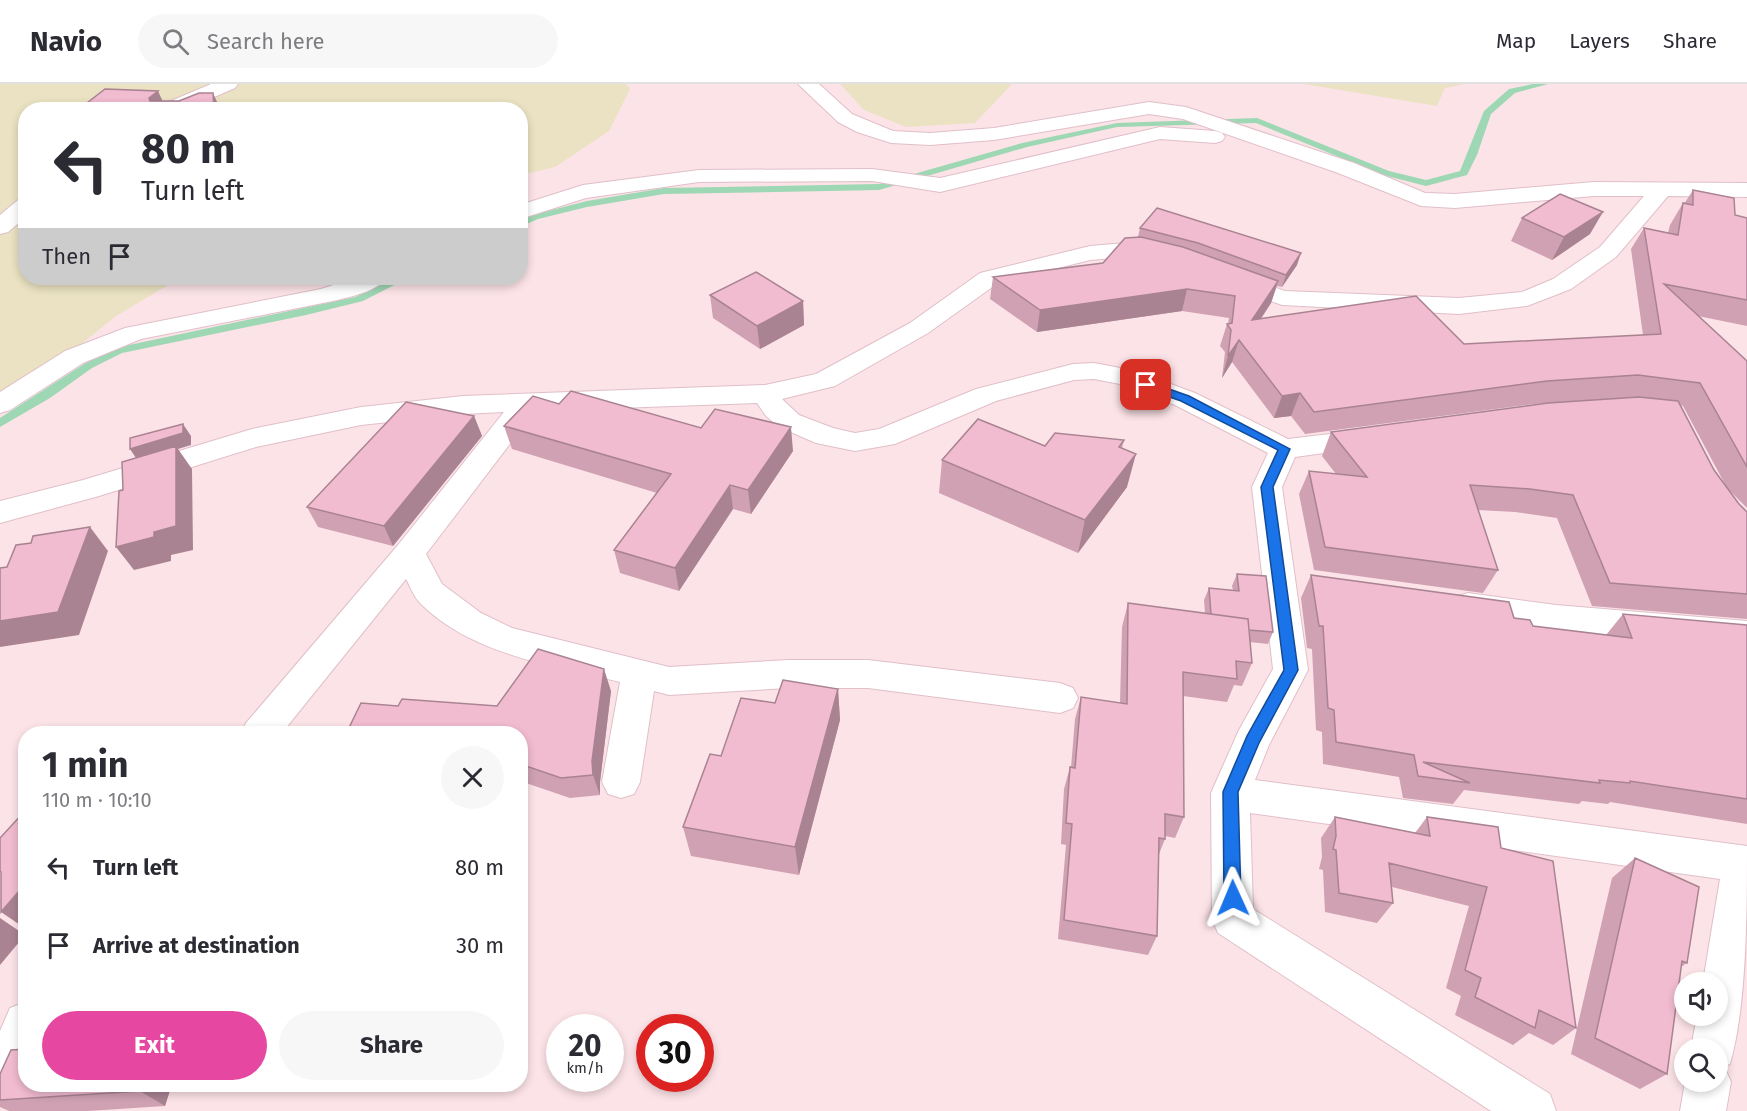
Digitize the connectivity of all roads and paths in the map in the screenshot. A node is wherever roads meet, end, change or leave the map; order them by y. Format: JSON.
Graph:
{"nodes":[{"id":1,"x":228,"y":84,"type":"edge"},
{"id":2,"x":808,"y":84,"type":"edge"},
{"id":3,"x":185,"y":102,"type":"edge"},
{"id":4,"x":1258,"y":140,"type":"junction"},
{"id":5,"x":1660,"y":190,"type":"junction"},
{"id":6,"x":1747,"y":190,"type":"edge"},
{"id":7,"x":528,"y":209,"type":"edge"},
{"id":8,"x":18,"y":212,"type":"edge"},
{"id":9,"x":0,"y":227,"type":"edge"},
{"id":10,"x":1176,"y":260,"type":"edge"},
{"id":11,"x":1207,"y":270,"type":"edge"},
{"id":12,"x":358,"y":285,"type":"edge"},
{"id":13,"x":765,"y":393,"type":"junction"},
{"id":14,"x":527,"y":402,"type":"junction"},
{"id":15,"x":0,"y":404,"type":"edge"},
{"id":16,"x":1398,"y":434,"type":"edge"},
{"id":17,"x":1284,"y":449,"type":"junction"},
{"id":18,"x":0,"y":512,"type":"edge"},
{"id":19,"x":409,"y":553,"type":"junction"},
{"id":20,"x":1440,"y":602,"type":"edge"},
{"id":21,"x":1747,"y":634,"type":"edge"},
{"id":22,"x":639,"y":673,"type":"junction"},
{"id":23,"x":1060,"y":698,"type":"dead end"},
{"id":24,"x":266,"y":726,"type":"edge"},
{"id":25,"x":621,"y":782,"type":"dead end"},
{"id":26,"x":1230,"y":792,"type":"junction"},
{"id":27,"x":1745,"y":863,"type":"edge"},
{"id":28,"x":1716,"y":1038,"type":"edge"},
{"id":29,"x":18,"y":1042,"type":"edge"},
{"id":30,"x":0,"y":1083,"type":"edge"},
{"id":31,"x":1707,"y":1092,"type":"edge"},
{"id":32,"x":1533,"y":1111,"type":"edge"},
{"id":33,"x":1704,"y":1111,"type":"edge"}],
"edges":[{"from":1,"to":3,"type":"street"},
{"from":2,"to":4,"type":"street"},
{"from":4,"to":5,"type":"street"},
{"from":4,"to":7,"type":"street"},
{"from":5,"to":6,"type":"street"},
{"from":5,"to":11,"type":"street"},
{"from":8,"to":9,"type":"street"},
{"from":10,"to":13,"type":"street"},
{"from":12,"to":15,"type":"street"},
{"from":13,"to":14,"type":"street"},
{"from":13,"to":17,"type":"street"},
{"from":14,"to":18,"type":"street"},
{"from":14,"to":19,"type":"street"},
{"from":16,"to":17,"type":"street"},
{"from":17,"to":26,"type":"street"},
{"from":19,"to":22,"type":"street"},
{"from":19,"to":24,"type":"street"},
{"from":20,"to":21,"type":"street"},
{"from":22,"to":23,"type":"street"},
{"from":22,"to":25,"type":"street"},
{"from":26,"to":27,"type":"street"},
{"from":26,"to":32,"type":"street"},
{"from":27,"to":28,"type":"street"},
{"from":29,"to":30,"type":"street"},
{"from":31,"to":33,"type":"street"}]}
